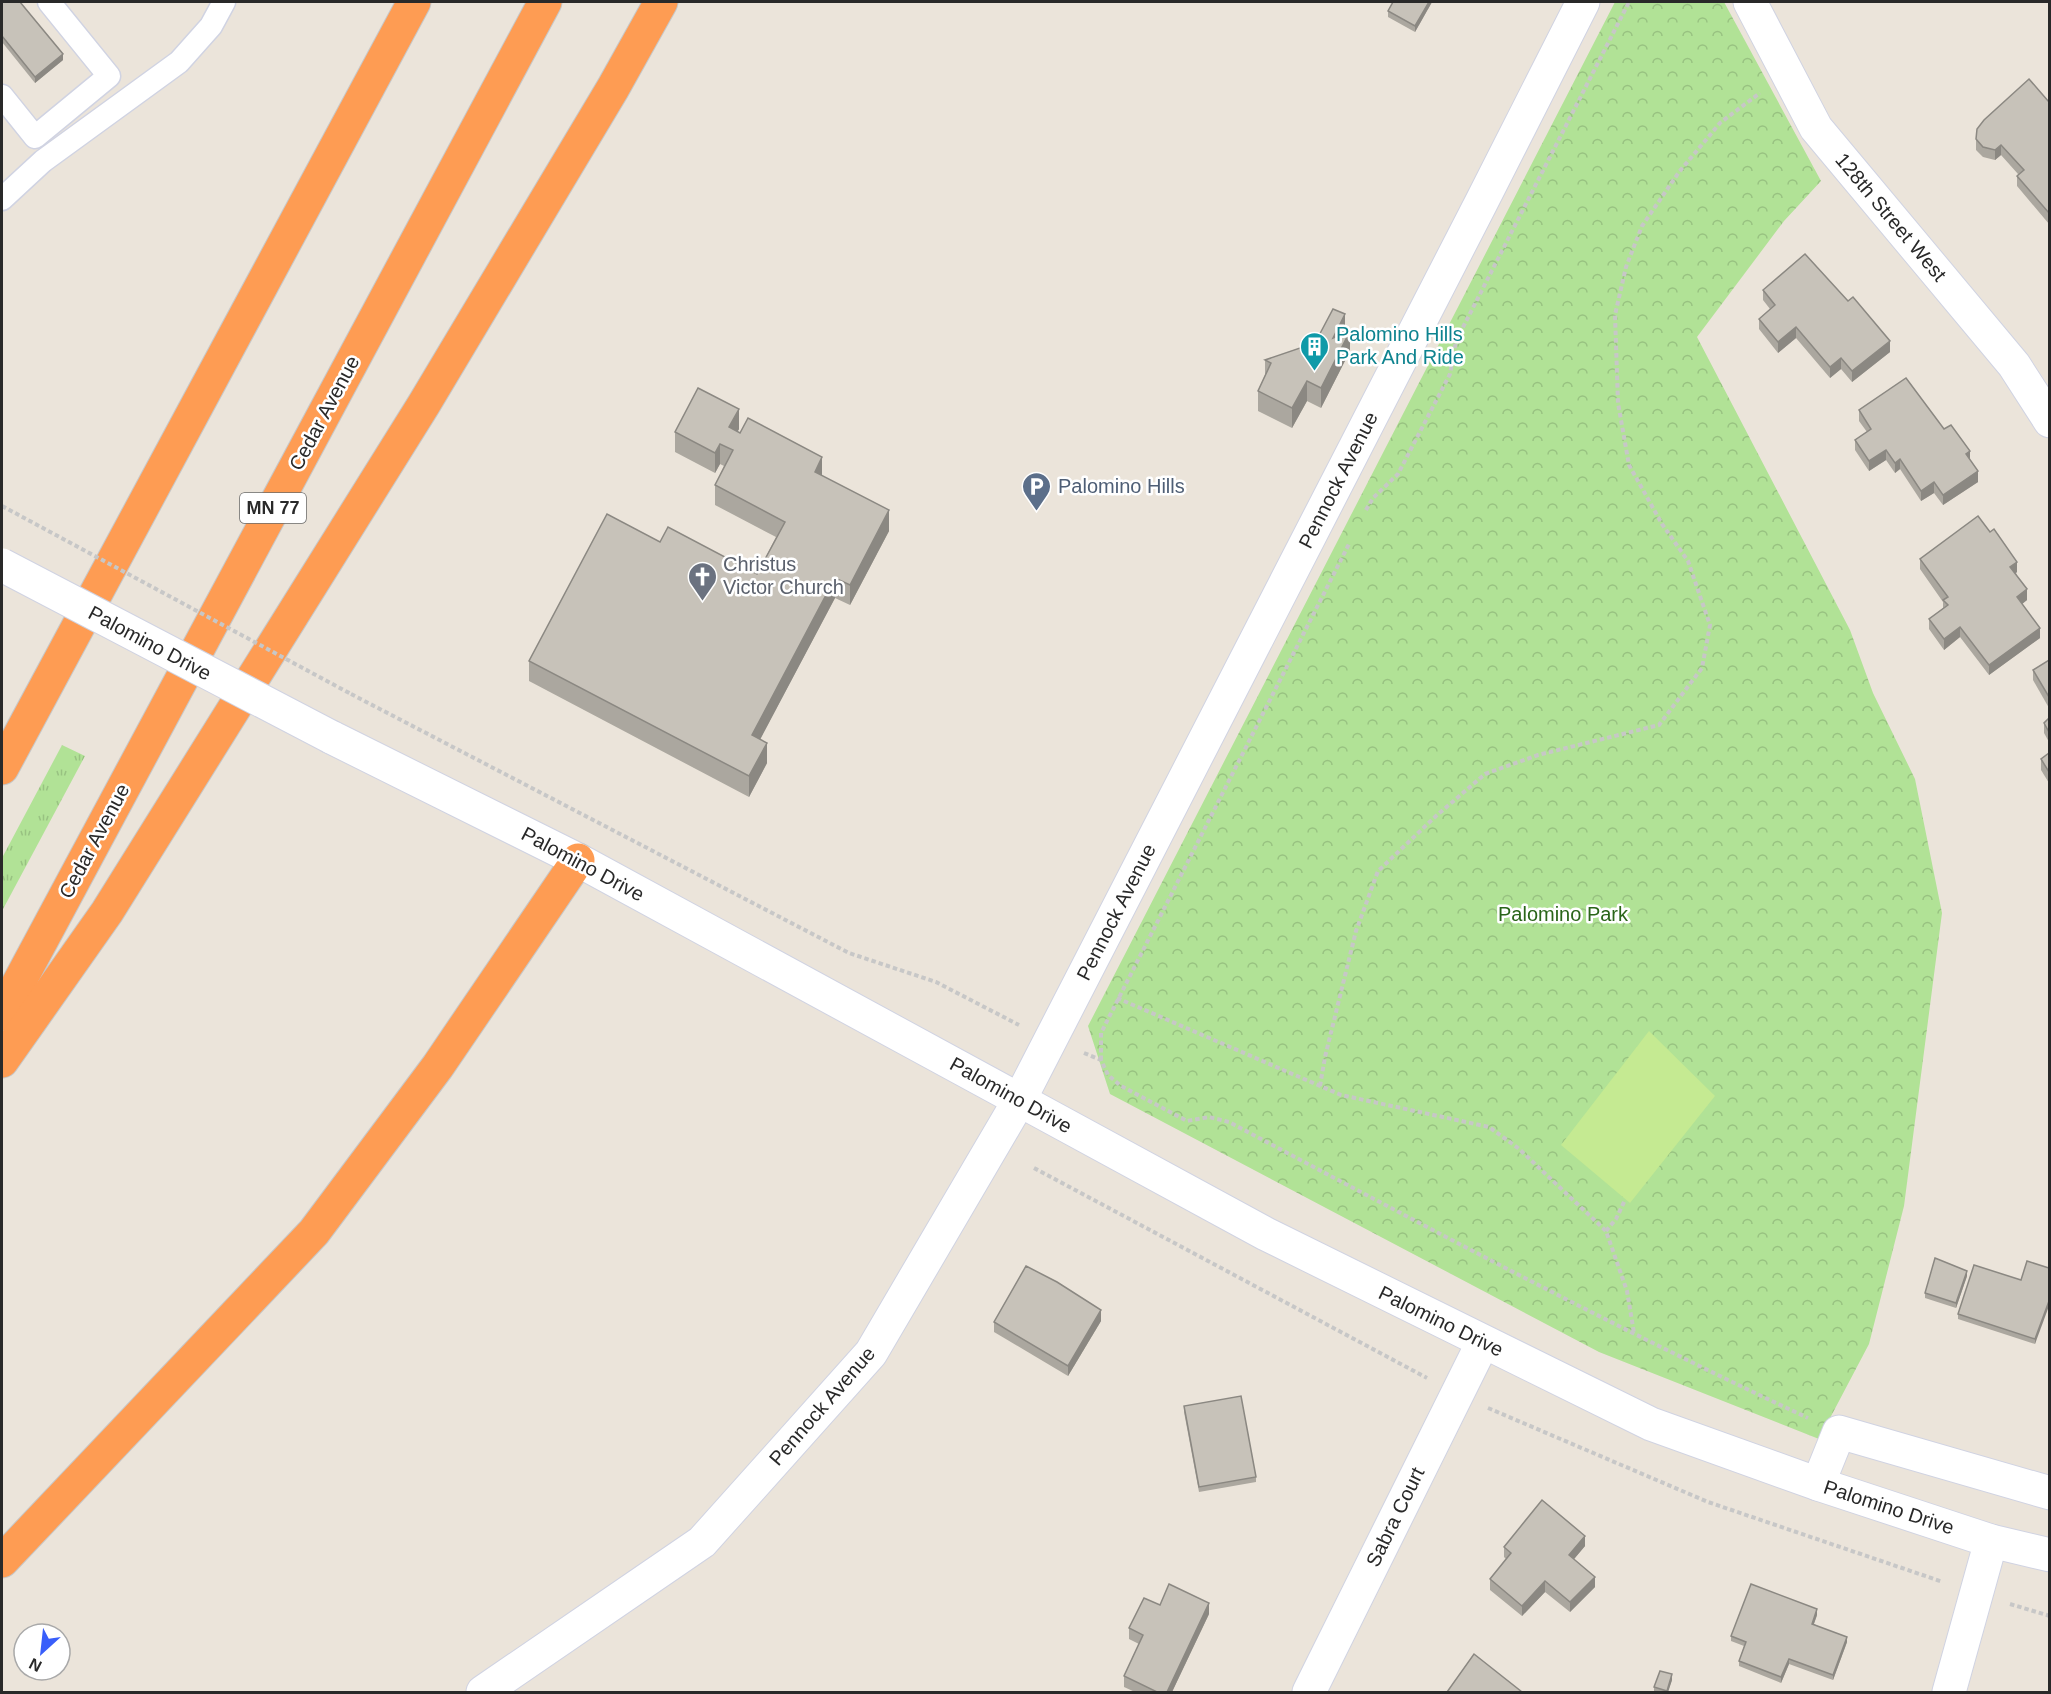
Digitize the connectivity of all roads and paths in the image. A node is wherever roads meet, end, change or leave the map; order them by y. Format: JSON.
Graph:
{"nodes":[{"id":1,"x":49,"y":2,"type":"edge"},
{"id":2,"x":224,"y":2,"type":"edge"},
{"id":3,"x":412,"y":2,"type":"edge"},
{"id":4,"x":545,"y":2,"type":"edge"},
{"id":5,"x":661,"y":2,"type":"edge"},
{"id":6,"x":1583,"y":2,"type":"edge"},
{"id":7,"x":1629,"y":2,"type":"edge"},
{"id":8,"x":1750,"y":2,"type":"edge"},
{"id":9,"x":1787,"y":73,"type":"junction"},
{"id":10,"x":2,"y":96,"type":"edge"},
{"id":11,"x":2,"y":199,"type":"edge"},
{"id":12,"x":2049,"y":421,"type":"edge"},
{"id":13,"x":2,"y":506,"type":"edge"},
{"id":14,"x":1362,"y":516,"type":"dead end"},
{"id":15,"x":1353,"y":536,"type":"dead end"},
{"id":16,"x":2,"y":565,"type":"edge"},
{"id":17,"x":2,"y":768,"type":"edge"},
{"id":18,"x":578,"y":860,"type":"junction"},
{"id":19,"x":1117,"y":998,"type":"junction"},
{"id":20,"x":2,"y":1014,"type":"edge"},
{"id":21,"x":1051,"y":1040,"type":"junction"},
{"id":22,"x":1101,"y":1060,"type":"junction"},
{"id":23,"x":2,"y":1061,"type":"edge"},
{"id":24,"x":1320,"y":1086,"type":"junction"},
{"id":25,"x":1020,"y":1099,"type":"junction"},
{"id":26,"x":1034,"y":1168,"type":"dead end"},
{"id":27,"x":1625,"y":1200,"type":"dead end"},
{"id":28,"x":1606,"y":1231,"type":"junction"},
{"id":29,"x":1634,"y":1333,"type":"junction"},
{"id":30,"x":1483,"y":1342,"type":"junction"},
{"id":31,"x":1456,"y":1394,"type":"junction"},
{"id":32,"x":1839,"y":1432,"type":"junction"},
{"id":33,"x":1818,"y":1484,"type":"junction"},
{"id":34,"x":2049,"y":1493,"type":"edge"},
{"id":35,"x":1991,"y":1541,"type":"junction"},
{"id":36,"x":2049,"y":1555,"type":"edge"},
{"id":37,"x":2,"y":1561,"type":"edge"},
{"id":38,"x":1976,"y":1593,"type":"junction"},
{"id":39,"x":2049,"y":1616,"type":"edge"},
{"id":40,"x":483,"y":1692,"type":"edge"},
{"id":41,"x":1309,"y":1692,"type":"edge"},
{"id":42,"x":1949,"y":1692,"type":"edge"}],
"edges":[{"from":1,"to":10,"type":"lane"},
{"from":2,"to":11,"type":"lane"},
{"from":3,"to":17,"type":"highway"},
{"from":4,"to":20,"type":"highway","name":"Cedar Avenue","number":"MN 77"},
{"from":5,"to":23,"type":"highway"},
{"from":6,"to":21,"type":"street","name":"Pennock Avenue"},
{"from":7,"to":14,"type":"path"},
{"from":8,"to":9,"type":"street","name":"128th Street West"},
{"from":9,"to":12,"type":"street","name":"128th Street West"},
{"from":9,"to":24,"type":"path"},
{"from":13,"to":21,"type":"path","bridge":true},
{"from":15,"to":19,"type":"path"},
{"from":16,"to":18,"type":"street","name":"Palomino Drive","bridge":true},
{"from":18,"to":25,"type":"street","name":"Palomino Drive"},
{"from":18,"to":37,"type":"highway"},
{"from":19,"to":22,"type":"path"},
{"from":19,"to":24,"type":"path"},
{"from":21,"to":22,"type":"path"},
{"from":21,"to":25,"type":"street","name":"Pennock Avenue"},
{"from":22,"to":29,"type":"path"},
{"from":24,"to":28,"type":"path"},
{"from":25,"to":30,"type":"street","name":"Palomino Drive"},
{"from":25,"to":40,"type":"street","name":"Pennock Avenue"},
{"from":26,"to":31,"type":"path"},
{"from":27,"to":28,"type":"path"},
{"from":28,"to":29,"type":"path"},
{"from":29,"to":32,"type":"path"},
{"from":30,"to":31,"type":"street","name":"Sabra Court"},
{"from":30,"to":33,"type":"street","name":"Palomino Drive"},
{"from":31,"to":38,"type":"path"},
{"from":31,"to":41,"type":"street","name":"Sabra Court"},
{"from":32,"to":33,"type":"street"},
{"from":32,"to":34,"type":"street"},
{"from":33,"to":35,"type":"street","name":"Palomino Drive"},
{"from":35,"to":36,"type":"street","name":"Palomino Drive"},
{"from":35,"to":38,"type":"street"},
{"from":38,"to":39,"type":"path"},
{"from":38,"to":42,"type":"street"}]}
